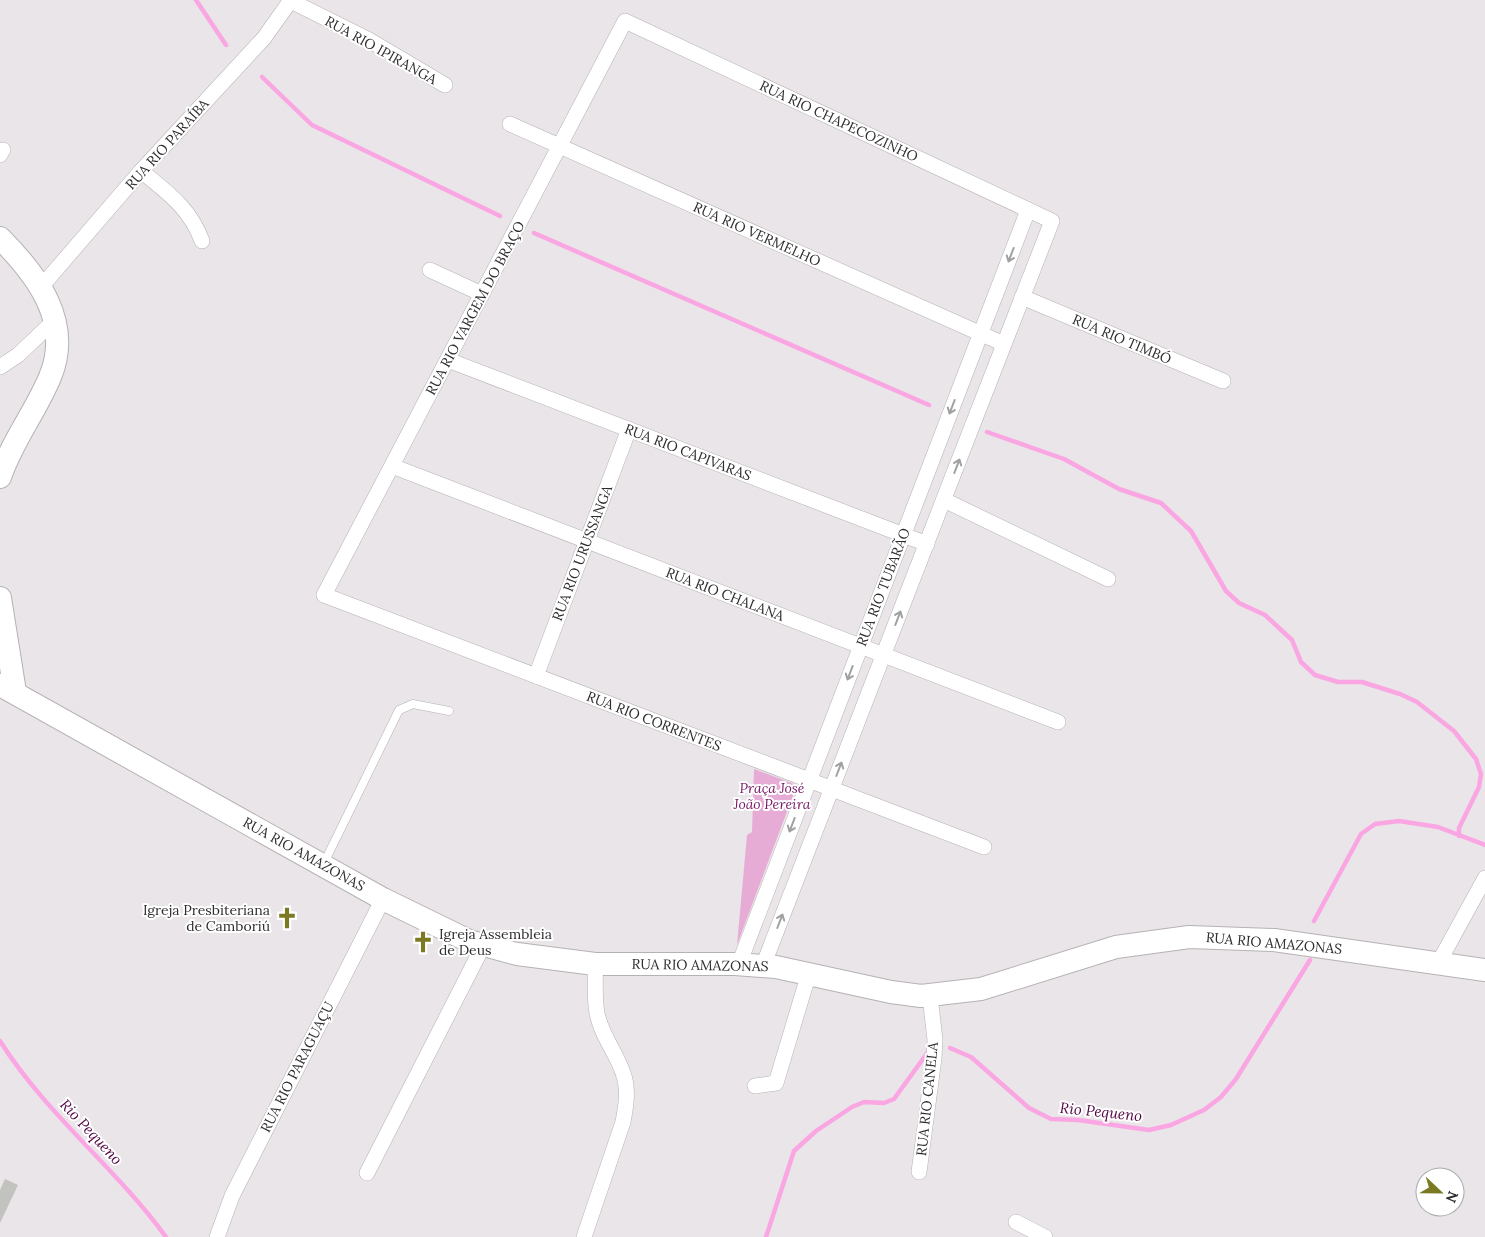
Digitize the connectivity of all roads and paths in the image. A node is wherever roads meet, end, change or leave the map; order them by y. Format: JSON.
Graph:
{"nodes":[{"id":1,"x":291,"y":0,"type":"edge"},
{"id":2,"x":625,"y":22,"type":"joint"},
{"id":3,"x":445,"y":85,"type":"dead end"},
{"id":4,"x":510,"y":124,"type":"dead end"},
{"id":5,"x":560,"y":147,"type":"junction"},
{"id":6,"x":141,"y":171,"type":"junction"},
{"id":7,"x":1028,"y":210,"type":"junction"},
{"id":8,"x":1052,"y":221,"type":"joint"},
{"id":9,"x":0,"y":238,"type":"edge"},
{"id":10,"x":202,"y":241,"type":"dead end"},
{"id":11,"x":430,"y":270,"type":"dead end"},
{"id":12,"x":41,"y":286,"type":"junction"},
{"id":13,"x":482,"y":294,"type":"junction"},
{"id":14,"x":1022,"y":297,"type":"junction"},
{"id":15,"x":55,"y":320,"type":"junction"},
{"id":16,"x":980,"y":334,"type":"junction"},
{"id":17,"x":1004,"y":344,"type":"junction"},
{"id":18,"x":448,"y":360,"type":"junction"},
{"id":19,"x":0,"y":367,"type":"edge"},
{"id":20,"x":1223,"y":381,"type":"dead end"},
{"id":21,"x":629,"y":429,"type":"junction"},
{"id":22,"x":392,"y":466,"type":"junction"},
{"id":23,"x":0,"y":477,"type":"edge"},
{"id":24,"x":944,"y":500,"type":"junction"},
{"id":25,"x":903,"y":535,"type":"junction"},
{"id":26,"x":587,"y":541,"type":"junction"},
{"id":27,"x":927,"y":544,"type":"junction"},
{"id":28,"x":1108,"y":579,"type":"dead end"},
{"id":29,"x":324,"y":595,"type":"joint"},
{"id":30,"x":0,"y":598,"type":"edge"},
{"id":31,"x":860,"y":646,"type":"junction"},
{"id":32,"x":884,"y":655,"type":"junction"},
{"id":33,"x":536,"y":676,"type":"junction"},
{"id":34,"x":8,"y":688,"type":"edge"},
{"id":35,"x":449,"y":711,"type":"dead end"},
{"id":36,"x":1058,"y":722,"type":"dead end"},
{"id":37,"x":809,"y":780,"type":"junction"},
{"id":38,"x":832,"y":789,"type":"junction"},
{"id":39,"x":984,"y":847,"type":"dead end"},
{"id":40,"x":323,"y":865,"type":"junction"},
{"id":41,"x":1485,"y":878,"type":"edge"},
{"id":42,"x":383,"y":899,"type":"junction"},
{"id":43,"x":483,"y":946,"type":"junction"},
{"id":44,"x":1439,"y":962,"type":"junction"},
{"id":45,"x":595,"y":964,"type":"junction"},
{"id":46,"x":739,"y":964,"type":"junction"},
{"id":47,"x":763,"y":966,"type":"junction"},
{"id":48,"x":1485,"y":970,"type":"edge"},
{"id":49,"x":808,"y":973,"type":"junction"},
{"id":50,"x":930,"y":996,"type":"junction"},
{"id":51,"x":755,"y":1086,"type":"dead end"},
{"id":52,"x":918,"y":1172,"type":"dead end"},
{"id":53,"x":367,"y":1173,"type":"dead end"},
{"id":54,"x":1016,"y":1222,"type":"dead end"},
{"id":55,"x":217,"y":1237,"type":"edge"},
{"id":56,"x":584,"y":1237,"type":"edge"},
{"id":57,"x":1045,"y":1237,"type":"edge"}],
"edges":[{"from":1,"to":3,"type":"street","name":"RUA RIO IPIRANGA"},
{"from":1,"to":6,"type":"street","name":"RUA RIO PARAÍBA"},
{"from":2,"to":5,"type":"street","name":"RUA RIO VARGEM DO BRAÇO"},
{"from":2,"to":7,"type":"street","name":"RUA RIO CHAPECOZINHO"},
{"from":4,"to":5,"type":"street","name":"RUA RIO VERMELHO"},
{"from":5,"to":13,"type":"street","name":"RUA RIO VARGEM DO BRAÇO"},
{"from":5,"to":16,"type":"street","name":"RUA RIO VERMELHO"},
{"from":6,"to":10,"type":"street"},
{"from":6,"to":12,"type":"street","name":"RUA RIO PARAÍBA"},
{"from":7,"to":8,"type":"street","name":"RUA RIO CHAPECOZINHO"},
{"from":7,"to":16,"type":"street","name":"RUA RIO TUBARÃO","one_way":true},
{"from":8,"to":14,"type":"street","name":"RUA RIO TUBARÃO"},
{"from":9,"to":12,"type":"street"},
{"from":11,"to":13,"type":"street"},
{"from":12,"to":15,"type":"street"},
{"from":13,"to":18,"type":"street","name":"RUA RIO VARGEM DO BRAÇO"},
{"from":14,"to":17,"type":"street","name":"RUA RIO TUBARÃO"},
{"from":14,"to":20,"type":"street","name":"RUA RIO TIMBÓ"},
{"from":15,"to":19,"type":"street"},
{"from":15,"to":23,"type":"street"},
{"from":16,"to":17,"type":"street","name":"RUA RIO VERMELHO"},
{"from":16,"to":25,"type":"street","name":"RUA RIO TUBARÃO","one_way":true},
{"from":24,"to":17,"type":"street","name":"RUA RIO TUBARÃO","one_way":true},
{"from":18,"to":21,"type":"street","name":"RUA RIO CAPIVARAS"},
{"from":18,"to":22,"type":"street","name":"RUA RIO VARGEM DO BRAÇO"},
{"from":21,"to":25,"type":"street","name":"RUA RIO CAPIVARAS"},
{"from":21,"to":26,"type":"street","name":"RUA RIO URUSSANGA"},
{"from":22,"to":26,"type":"street","name":"RUA RIO CHALANA"},
{"from":22,"to":29,"type":"street","name":"RUA RIO VARGEM DO BRAÇO"},
{"from":24,"to":27,"type":"street","name":"RUA RIO TUBARÃO"},
{"from":24,"to":28,"type":"street"},
{"from":25,"to":27,"type":"street","name":"RUA RIO CAPIVARAS"},
{"from":25,"to":31,"type":"street","name":"RUA RIO TUBARÃO"},
{"from":26,"to":31,"type":"street","name":"RUA RIO CHALANA"},
{"from":26,"to":33,"type":"street","name":"RUA RIO URUSSANGA"},
{"from":32,"to":27,"type":"street","name":"RUA RIO TUBARÃO","one_way":true},
{"from":29,"to":33,"type":"street","name":"RUA RIO CORRENTES"},
{"from":30,"to":34,"type":"street"},
{"from":31,"to":32,"type":"street","name":"RUA RIO CHALANA"},
{"from":31,"to":37,"type":"street","name":"RUA RIO TUBARÃO","one_way":true},
{"from":32,"to":36,"type":"street","name":"RUA RIO CHALANA"},
{"from":38,"to":32,"type":"street","name":"RUA RIO TUBARÃO","one_way":true},
{"from":33,"to":37,"type":"street","name":"RUA RIO CORRENTES"},
{"from":34,"to":40,"type":"street","name":"RUA RIO AMAZONAS"},
{"from":35,"to":40,"type":"lane"},
{"from":37,"to":38,"type":"street","name":"RUA RIO CORRENTES"},
{"from":37,"to":46,"type":"street","name":"RUA RIO TUBARÃO","one_way":true},
{"from":38,"to":39,"type":"street","name":"RUA RIO CORRENTES"},
{"from":47,"to":38,"type":"street","name":"RUA RIO TUBARÃO","one_way":true},
{"from":40,"to":42,"type":"street","name":"RUA RIO AMAZONAS"},
{"from":41,"to":44,"type":"street"},
{"from":42,"to":43,"type":"street","name":"RUA RIO AMAZONAS"},
{"from":42,"to":55,"type":"street","name":"RUA RIO PARAGUAÇU"},
{"from":43,"to":45,"type":"street","name":"RUA RIO AMAZONAS"},
{"from":43,"to":53,"type":"street"},
{"from":44,"to":48,"type":"street","name":"RUA RIO AMAZONAS"},
{"from":44,"to":50,"type":"street","name":"RUA RIO AMAZONAS"},
{"from":45,"to":46,"type":"street","name":"RUA RIO AMAZONAS"},
{"from":45,"to":56,"type":"street"},
{"from":46,"to":47,"type":"street","name":"RUA RIO AMAZONAS"},
{"from":47,"to":49,"type":"street","name":"RUA RIO AMAZONAS"},
{"from":49,"to":50,"type":"street","name":"RUA RIO AMAZONAS"},
{"from":49,"to":51,"type":"street"},
{"from":50,"to":52,"type":"street","name":"RUA RIO CANELA"},
{"from":54,"to":57,"type":"street"}]}
